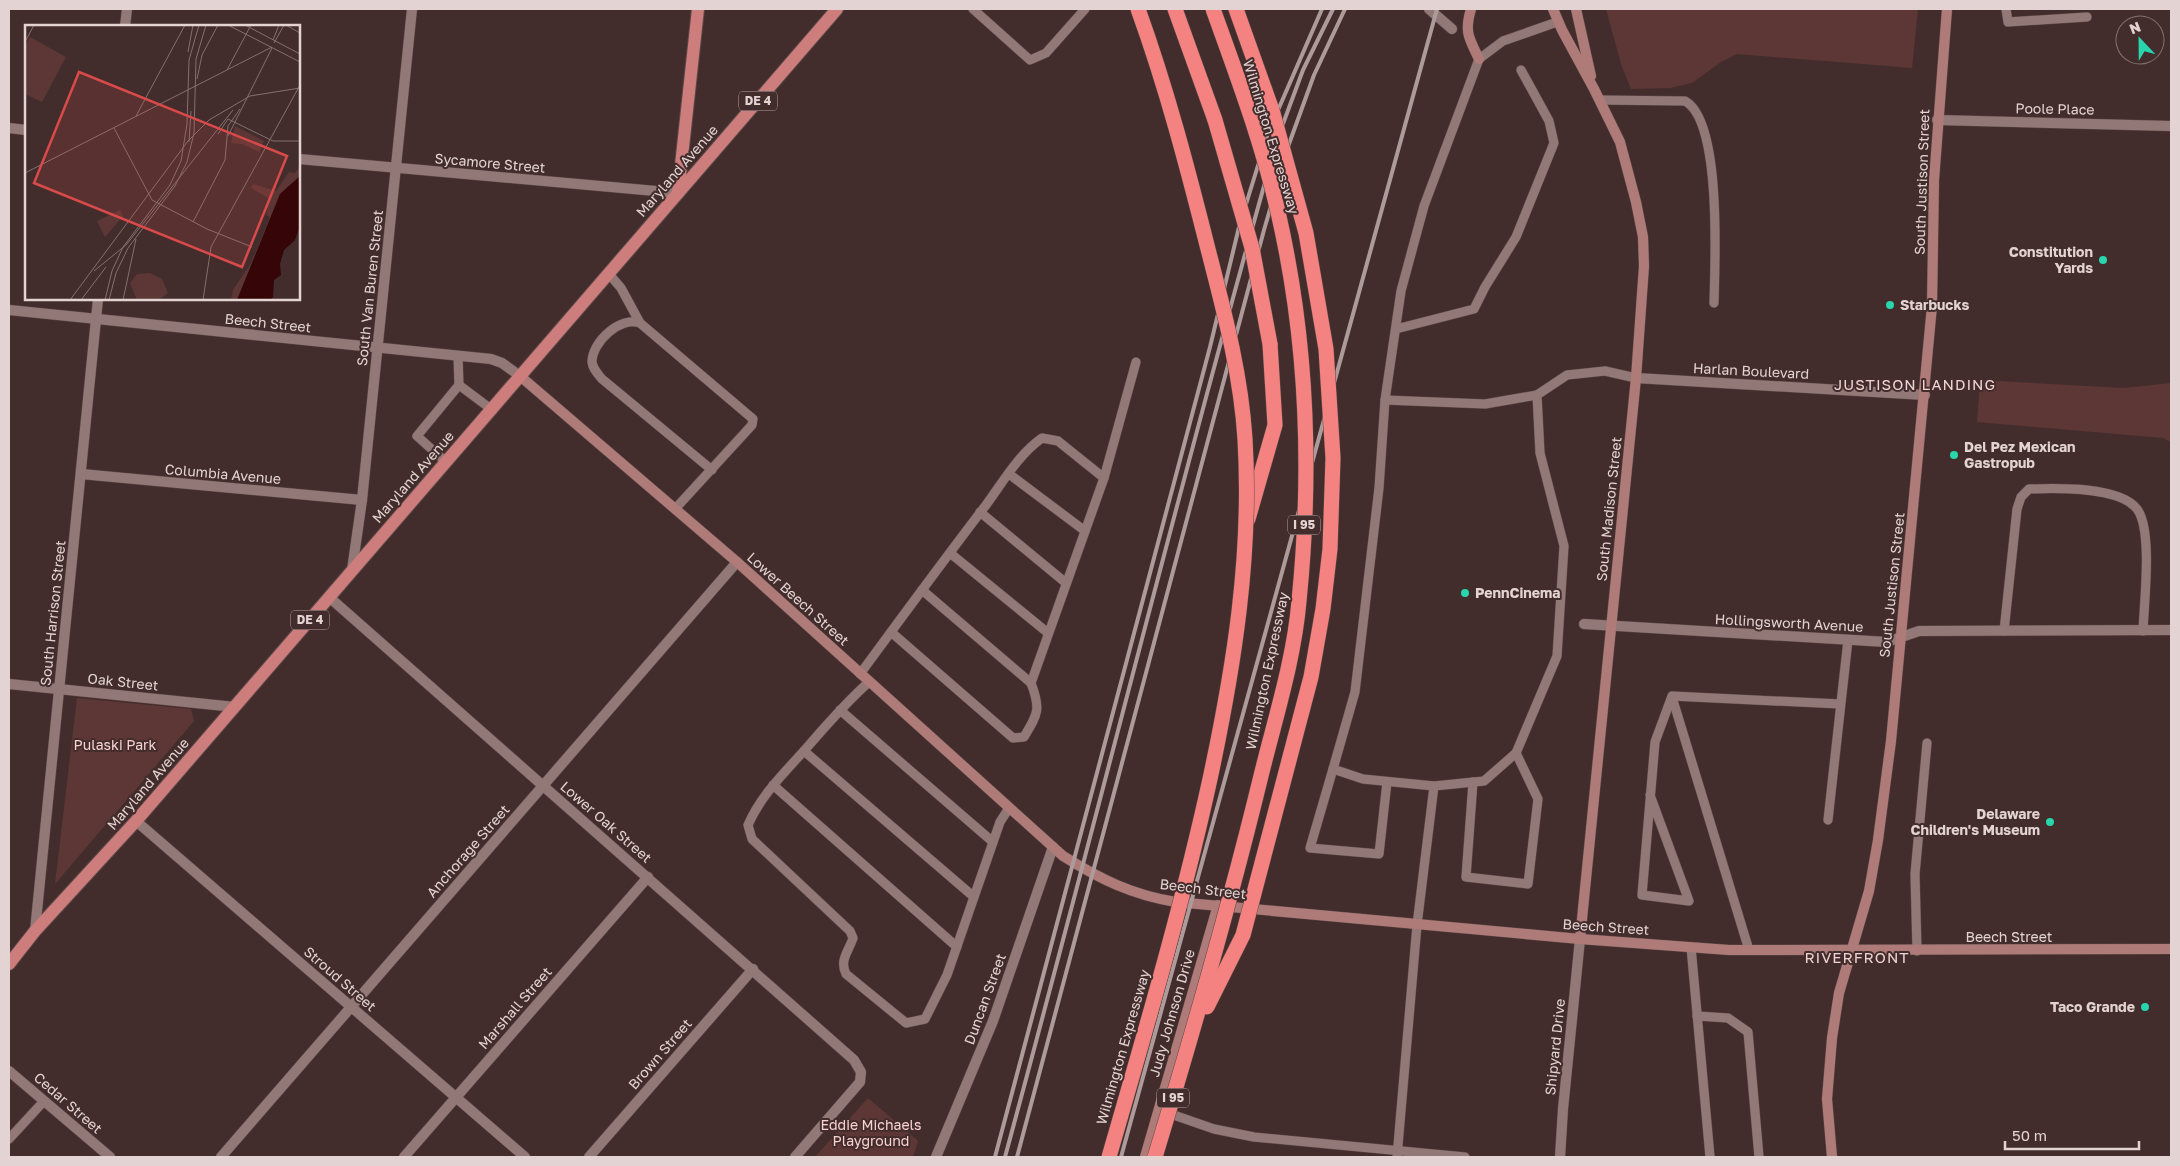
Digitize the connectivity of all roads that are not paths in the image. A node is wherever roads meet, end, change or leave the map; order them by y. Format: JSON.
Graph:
{"nodes":[{"id":1,"x":127,"y":9,"type":"edge"},
{"id":2,"x":412,"y":9,"type":"edge"},
{"id":3,"x":698,"y":9,"type":"edge"},
{"id":4,"x":837,"y":9,"type":"edge"},
{"id":5,"x":973,"y":9,"type":"edge"},
{"id":6,"x":1085,"y":9,"type":"edge"},
{"id":7,"x":1138,"y":9,"type":"edge"},
{"id":8,"x":1175,"y":9,"type":"edge"},
{"id":9,"x":1212,"y":9,"type":"edge"},
{"id":10,"x":1236,"y":9,"type":"edge"},
{"id":11,"x":1429,"y":9,"type":"edge"},
{"id":12,"x":1471,"y":9,"type":"edge"},
{"id":13,"x":1553,"y":9,"type":"edge"},
{"id":14,"x":1576,"y":9,"type":"edge"},
{"id":15,"x":1947,"y":9,"type":"edge"},
{"id":16,"x":2006,"y":9,"type":"edge"},
{"id":17,"x":2088,"y":16,"type":"dead end"},
{"id":18,"x":1557,"y":22,"type":"junction"},
{"id":19,"x":125,"y":25,"type":"edge"},
{"id":20,"x":1452,"y":29,"type":"dead end"},
{"id":21,"x":1479,"y":59,"type":"junction"},
{"id":22,"x":1521,"y":70,"type":"dead end"},
{"id":23,"x":1594,"y":89,"type":"junction"},
{"id":24,"x":1600,"y":100,"type":"junction"},
{"id":25,"x":1937,"y":120,"type":"junction"},
{"id":26,"x":2171,"y":126,"type":"edge"},
{"id":27,"x":9,"y":128,"type":"edge"},
{"id":28,"x":25,"y":130,"type":"edge"},
{"id":29,"x":300,"y":159,"type":"edge"},
{"id":30,"x":396,"y":168,"type":"junction"},
{"id":31,"x":678,"y":193,"type":"junction"},
{"id":32,"x":609,"y":274,"type":"junction"},
{"id":33,"x":98,"y":300,"type":"edge"},
{"id":34,"x":1714,"y":303,"type":"dead end"},
{"id":35,"x":9,"y":310,"type":"edge"},
{"id":36,"x":96,"y":319,"type":"junction"},
{"id":37,"x":640,"y":323,"type":"junction"},
{"id":38,"x":1396,"y":329,"type":"junction"},
{"id":39,"x":378,"y":348,"type":"junction"},
{"id":40,"x":458,"y":356,"type":"junction"},
{"id":41,"x":1136,"y":362,"type":"dead end"},
{"id":42,"x":520,"y":376,"type":"junction"},
{"id":43,"x":1636,"y":378,"type":"junction"},
{"id":44,"x":459,"y":385,"type":"junction"},
{"id":45,"x":1537,"y":394,"type":"junction"},
{"id":46,"x":1924,"y":395,"type":"junction"},
{"id":47,"x":1385,"y":400,"type":"junction"},
{"id":48,"x":491,"y":409,"type":"junction"},
{"id":49,"x":446,"y":462,"type":"junction"},
{"id":50,"x":712,"y":470,"type":"junction"},
{"id":51,"x":81,"y":474,"type":"junction"},
{"id":52,"x":1009,"y":474,"type":"junction"},
{"id":53,"x":1104,"y":478,"type":"junction"},
{"id":54,"x":362,"y":500,"type":"junction"},
{"id":55,"x":675,"y":510,"type":"junction"},
{"id":56,"x":980,"y":512,"type":"junction"},
{"id":57,"x":1247,"y":523,"type":"junction"},
{"id":58,"x":1084,"y":531,"type":"junction"},
{"id":59,"x":950,"y":553,"type":"junction"},
{"id":60,"x":737,"y":562,"type":"junction"},
{"id":61,"x":352,"y":570,"type":"junction"},
{"id":62,"x":1066,"y":583,"type":"junction"},
{"id":63,"x":922,"y":590,"type":"junction"},
{"id":64,"x":329,"y":597,"type":"junction"},
{"id":65,"x":1584,"y":624,"type":"dead end"},
{"id":66,"x":1611,"y":627,"type":"junction"},
{"id":67,"x":2171,"y":630,"type":"edge"},
{"id":68,"x":2004,"y":631,"type":"junction"},
{"id":69,"x":2143,"y":631,"type":"junction"},
{"id":70,"x":891,"y":632,"type":"junction"},
{"id":71,"x":1048,"y":633,"type":"junction"},
{"id":72,"x":1900,"y":637,"type":"junction"},
{"id":73,"x":1848,"y":640,"type":"junction"},
{"id":74,"x":860,"y":674,"type":"junction"},
{"id":75,"x":868,"y":682,"type":"junction"},
{"id":76,"x":1031,"y":683,"type":"junction"},
{"id":77,"x":9,"y":684,"type":"edge"},
{"id":78,"x":60,"y":689,"type":"junction"},
{"id":79,"x":1672,"y":696,"type":"junction"},
{"id":80,"x":1840,"y":704,"type":"junction"},
{"id":81,"x":235,"y":707,"type":"junction"},
{"id":82,"x":840,"y":710,"type":"junction"},
{"id":83,"x":1928,"y":743,"type":"dead end"},
{"id":84,"x":804,"y":751,"type":"junction"},
{"id":85,"x":1516,"y":753,"type":"junction"},
{"id":86,"x":1333,"y":769,"type":"junction"},
{"id":87,"x":1388,"y":782,"type":"junction"},
{"id":88,"x":1473,"y":782,"type":"junction"},
{"id":89,"x":543,"y":785,"type":"junction"},
{"id":90,"x":773,"y":785,"type":"junction"},
{"id":91,"x":1434,"y":786,"type":"junction"},
{"id":92,"x":1650,"y":795,"type":"junction"},
{"id":93,"x":1009,"y":808,"type":"junction"},
{"id":94,"x":1828,"y":820,"type":"dead end"},
{"id":95,"x":136,"y":821,"type":"junction"},
{"id":96,"x":993,"y":842,"type":"junction"},
{"id":97,"x":1053,"y":847,"type":"junction"},
{"id":98,"x":648,"y":877,"type":"junction"},
{"id":99,"x":974,"y":897,"type":"junction"},
{"id":100,"x":1218,"y":905,"type":"junction"},
{"id":101,"x":1417,"y":925,"type":"junction"},
{"id":102,"x":35,"y":931,"type":"junction"},
{"id":103,"x":1580,"y":939,"type":"junction"},
{"id":104,"x":1691,"y":946,"type":"junction"},
{"id":105,"x":957,"y":947,"type":"junction"},
{"id":106,"x":2171,"y":949,"type":"edge"},
{"id":107,"x":1749,"y":950,"type":"junction"},
{"id":108,"x":1851,"y":951,"type":"junction"},
{"id":109,"x":1917,"y":951,"type":"junction"},
{"id":110,"x":9,"y":964,"type":"edge"},
{"id":111,"x":753,"y":969,"type":"junction"},
{"id":112,"x":351,"y":1007,"type":"junction"},
{"id":113,"x":1697,"y":1016,"type":"junction"},
{"id":114,"x":1191,"y":1039,"type":"junction"},
{"id":115,"x":9,"y":1071,"type":"edge"},
{"id":116,"x":456,"y":1097,"type":"junction"},
{"id":117,"x":44,"y":1101,"type":"junction"},
{"id":118,"x":1158,"y":1110,"type":"junction"},
{"id":119,"x":9,"y":1139,"type":"edge"},
{"id":120,"x":1397,"y":1154,"type":"edge"},
{"id":121,"x":110,"y":1157,"type":"edge"},
{"id":122,"x":221,"y":1157,"type":"edge"},
{"id":123,"x":404,"y":1157,"type":"edge"},
{"id":124,"x":525,"y":1157,"type":"edge"},
{"id":125,"x":589,"y":1157,"type":"edge"},
{"id":126,"x":795,"y":1157,"type":"edge"},
{"id":127,"x":936,"y":1157,"type":"edge"},
{"id":128,"x":1109,"y":1157,"type":"edge"},
{"id":129,"x":1145,"y":1157,"type":"edge"},
{"id":130,"x":1155,"y":1157,"type":"edge"},
{"id":131,"x":1465,"y":1157,"type":"edge"},
{"id":132,"x":1560,"y":1157,"type":"edge"},
{"id":133,"x":1710,"y":1157,"type":"edge"},
{"id":134,"x":1759,"y":1157,"type":"edge"},
{"id":135,"x":1832,"y":1157,"type":"edge"}],
"edges":[{"from":1,"to":19,"type":"street"},
{"from":2,"to":30,"type":"street","name":"South Van Buren Street"},
{"from":3,"to":31,"type":"main road"},
{"from":4,"to":31,"type":"main road","name":"Maryland Avenue","number":"DE 4"},
{"from":5,"to":6,"type":"lane"},
{"from":7,"to":57,"type":"highway","name":"Wilmington Expressway","bridge":true},
{"from":8,"to":57,"type":"highway","bridge":true},
{"from":9,"to":114,"type":"highway","name":"Wilmington Expressway","number":"I 95","bridge":true},
{"from":10,"to":114,"type":"highway","bridge":true},
{"from":11,"to":20,"type":"street"},
{"from":12,"to":21,"type":"street"},
{"from":13,"to":18,"type":"street","name":"South Madison Street"},
{"from":14,"to":23,"type":"street","name":"South Madison Street"},
{"from":15,"to":25,"type":"street","name":"South Justison Street"},
{"from":16,"to":17,"type":"lane"},
{"from":18,"to":21,"type":"lane"},
{"from":18,"to":23,"type":"street","name":"South Madison Street"},
{"from":21,"to":38,"type":"lane"},
{"from":22,"to":38,"type":"lane"},
{"from":23,"to":24,"type":"street","name":"South Madison Street"},
{"from":24,"to":34,"type":"lane"},
{"from":24,"to":43,"type":"street","name":"South Madison Street"},
{"from":25,"to":26,"type":"street","name":"Poole Place"},
{"from":25,"to":46,"type":"street","name":"South Justison Street"},
{"from":27,"to":28,"type":"street"},
{"from":29,"to":30,"type":"street","name":"Sycamore Street"},
{"from":30,"to":31,"type":"street","name":"Sycamore Street"},
{"from":30,"to":39,"type":"street","name":"South Van Buren Street"},
{"from":31,"to":32,"type":"main road","name":"Maryland Avenue","number":"DE 4"},
{"from":32,"to":37,"type":"lane"},
{"from":32,"to":42,"type":"main road","name":"Maryland Avenue","number":"DE 4"},
{"from":33,"to":36,"type":"street","name":"South Harrison Street"},
{"from":35,"to":36,"type":"street","name":"Beech Street"},
{"from":36,"to":39,"type":"street","name":"Beech Street"},
{"from":36,"to":51,"type":"street","name":"South Harrison Street"},
{"from":37,"to":50,"type":"lane"},
{"from":37,"to":50,"type":"lane"},
{"from":38,"to":47,"type":"lane"},
{"from":39,"to":40,"type":"street","name":"Beech Street"},
{"from":39,"to":54,"type":"street","name":"South Van Buren Street"},
{"from":40,"to":42,"type":"street","name":"Beech Street"},
{"from":40,"to":44,"type":"lane"},
{"from":41,"to":53,"type":"lane"},
{"from":42,"to":48,"type":"main road","name":"Maryland Avenue","number":"DE 4"},
{"from":42,"to":55,"type":"street","name":"Lower Beech Street"},
{"from":43,"to":45,"type":"lane"},
{"from":43,"to":46,"type":"street","name":"Harlan Boulevard"},
{"from":43,"to":66,"type":"street","name":"South Madison Street"},
{"from":44,"to":48,"type":"lane"},
{"from":44,"to":49,"type":"lane"},
{"from":45,"to":47,"type":"lane"},
{"from":45,"to":85,"type":"lane"},
{"from":46,"to":72,"type":"street","name":"South Justison Street"},
{"from":47,"to":86,"type":"lane"},
{"from":48,"to":49,"type":"main road","name":"Maryland Avenue","number":"DE 4"},
{"from":49,"to":61,"type":"main road","name":"Maryland Avenue","number":"DE 4"},
{"from":50,"to":55,"type":"lane"},
{"from":51,"to":54,"type":"street","name":"Columbia Avenue"},
{"from":51,"to":78,"type":"street","name":"South Harrison Street"},
{"from":52,"to":53,"type":"lane"},
{"from":52,"to":56,"type":"lane"},
{"from":52,"to":58,"type":"lane"},
{"from":53,"to":58,"type":"lane"},
{"from":54,"to":61,"type":"street","name":"South Van Buren Street"},
{"from":55,"to":60,"type":"street","name":"Lower Beech Street"},
{"from":56,"to":59,"type":"lane"},
{"from":56,"to":62,"type":"lane"},
{"from":57,"to":128,"type":"highway","name":"Wilmington Expressway","bridge":true},
{"from":58,"to":62,"type":"lane"},
{"from":59,"to":63,"type":"lane"},
{"from":59,"to":71,"type":"lane"},
{"from":60,"to":74,"type":"street","name":"Lower Beech Street"},
{"from":60,"to":89,"type":"street","name":"Anchorage Street"},
{"from":61,"to":64,"type":"main road","name":"Maryland Avenue","number":"DE 4"},
{"from":62,"to":71,"type":"lane"},
{"from":63,"to":70,"type":"lane"},
{"from":63,"to":76,"type":"lane"},
{"from":64,"to":81,"type":"main road","name":"Maryland Avenue","number":"DE 4"},
{"from":64,"to":89,"type":"street","name":"Lower Oak Street"},
{"from":65,"to":66,"type":"street","name":"Hollingsworth Avenue"},
{"from":66,"to":73,"type":"street","name":"Hollingsworth Avenue"},
{"from":66,"to":103,"type":"street","name":"South Madison Street"},
{"from":67,"to":69,"type":"street","name":"Hollingsworth Avenue"},
{"from":68,"to":69,"type":"street","name":"Hollingsworth Avenue"},
{"from":68,"to":69,"type":"lane"},
{"from":68,"to":72,"type":"street","name":"Hollingsworth Avenue"},
{"from":70,"to":74,"type":"lane"},
{"from":70,"to":76,"type":"lane"},
{"from":71,"to":76,"type":"lane"},
{"from":72,"to":73,"type":"street","name":"Hollingsworth Avenue"},
{"from":72,"to":108,"type":"street","name":"South Justison Street"},
{"from":73,"to":80,"type":"lane"},
{"from":74,"to":75,"type":"street","name":"Lower Beech Street"},
{"from":75,"to":82,"type":"lane"},
{"from":75,"to":93,"type":"street","name":"Lower Beech Street"},
{"from":77,"to":78,"type":"street","name":"Oak Street"},
{"from":78,"to":81,"type":"street","name":"Oak Street"},
{"from":78,"to":102,"type":"street","name":"South Harrison Street"},
{"from":79,"to":80,"type":"lane"},
{"from":79,"to":92,"type":"lane"},
{"from":79,"to":107,"type":"lane"},
{"from":80,"to":94,"type":"lane"},
{"from":81,"to":95,"type":"main road","name":"Maryland Avenue","number":"DE 4"},
{"from":82,"to":84,"type":"lane"},
{"from":82,"to":96,"type":"lane"},
{"from":83,"to":109,"type":"lane"},
{"from":84,"to":90,"type":"lane"},
{"from":84,"to":99,"type":"lane"},
{"from":85,"to":88,"type":"lane"},
{"from":85,"to":88,"type":"lane"},
{"from":86,"to":87,"type":"lane"},
{"from":86,"to":87,"type":"lane"},
{"from":87,"to":91,"type":"lane"},
{"from":88,"to":91,"type":"lane"},
{"from":89,"to":98,"type":"street","name":"Lower Oak Street"},
{"from":89,"to":112,"type":"street","name":"Anchorage Street"},
{"from":90,"to":105,"type":"lane"},
{"from":90,"to":105,"type":"lane"},
{"from":91,"to":101,"type":"lane"},
{"from":92,"to":92,"type":"lane"},
{"from":93,"to":96,"type":"lane"},
{"from":93,"to":97,"type":"street","name":"Lower Beech Street"},
{"from":95,"to":102,"type":"main road","name":"Maryland Avenue","number":"DE 4"},
{"from":95,"to":112,"type":"street","name":"Stroud Street"},
{"from":96,"to":99,"type":"lane"},
{"from":97,"to":100,"type":"street","name":"Beech Street"},
{"from":97,"to":127,"type":"street","name":"Duncan Street"},
{"from":98,"to":111,"type":"street","name":"Lower Oak Street"},
{"from":98,"to":116,"type":"street","name":"Marshall Street"},
{"from":99,"to":105,"type":"lane"},
{"from":100,"to":101,"type":"street","name":"Beech Street"},
{"from":100,"to":118,"type":"street","name":"Judy Johnson Drive"},
{"from":101,"to":103,"type":"street","name":"Beech Street"},
{"from":101,"to":120,"type":"lane"},
{"from":102,"to":110,"type":"main road","name":"Maryland Avenue","number":"DE 4"},
{"from":103,"to":104,"type":"street","name":"Beech Street"},
{"from":103,"to":132,"type":"street","name":"Shipyard Drive"},
{"from":104,"to":107,"type":"street","name":"Beech Street"},
{"from":104,"to":113,"type":"lane"},
{"from":106,"to":109,"type":"street","name":"Beech Street"},
{"from":107,"to":108,"type":"street","name":"Beech Street"},
{"from":108,"to":109,"type":"street","name":"Beech Street"},
{"from":108,"to":135,"type":"street","name":"South Justison Street"},
{"from":111,"to":125,"type":"street","name":"Brown Street"},
{"from":111,"to":126,"type":"street","name":"Lower Oak Street"},
{"from":112,"to":116,"type":"street","name":"Stroud Street"},
{"from":112,"to":122,"type":"street","name":"Anchorage Street"},
{"from":113,"to":133,"type":"lane"},
{"from":113,"to":134,"type":"lane"},
{"from":114,"to":130,"type":"highway","name":"Wilmington Expressway","number":"I 95","bridge":true},
{"from":115,"to":117,"type":"street","name":"Cedar Street"},
{"from":116,"to":123,"type":"street","name":"Marshall Street"},
{"from":116,"to":124,"type":"street","name":"Stroud Street"},
{"from":117,"to":119,"type":"lane"},
{"from":117,"to":121,"type":"street","name":"Cedar Street"},
{"from":118,"to":120,"type":"lane"},
{"from":118,"to":129,"type":"street","name":"Judy Johnson Drive"},
{"from":120,"to":131,"type":"lane"}]}
